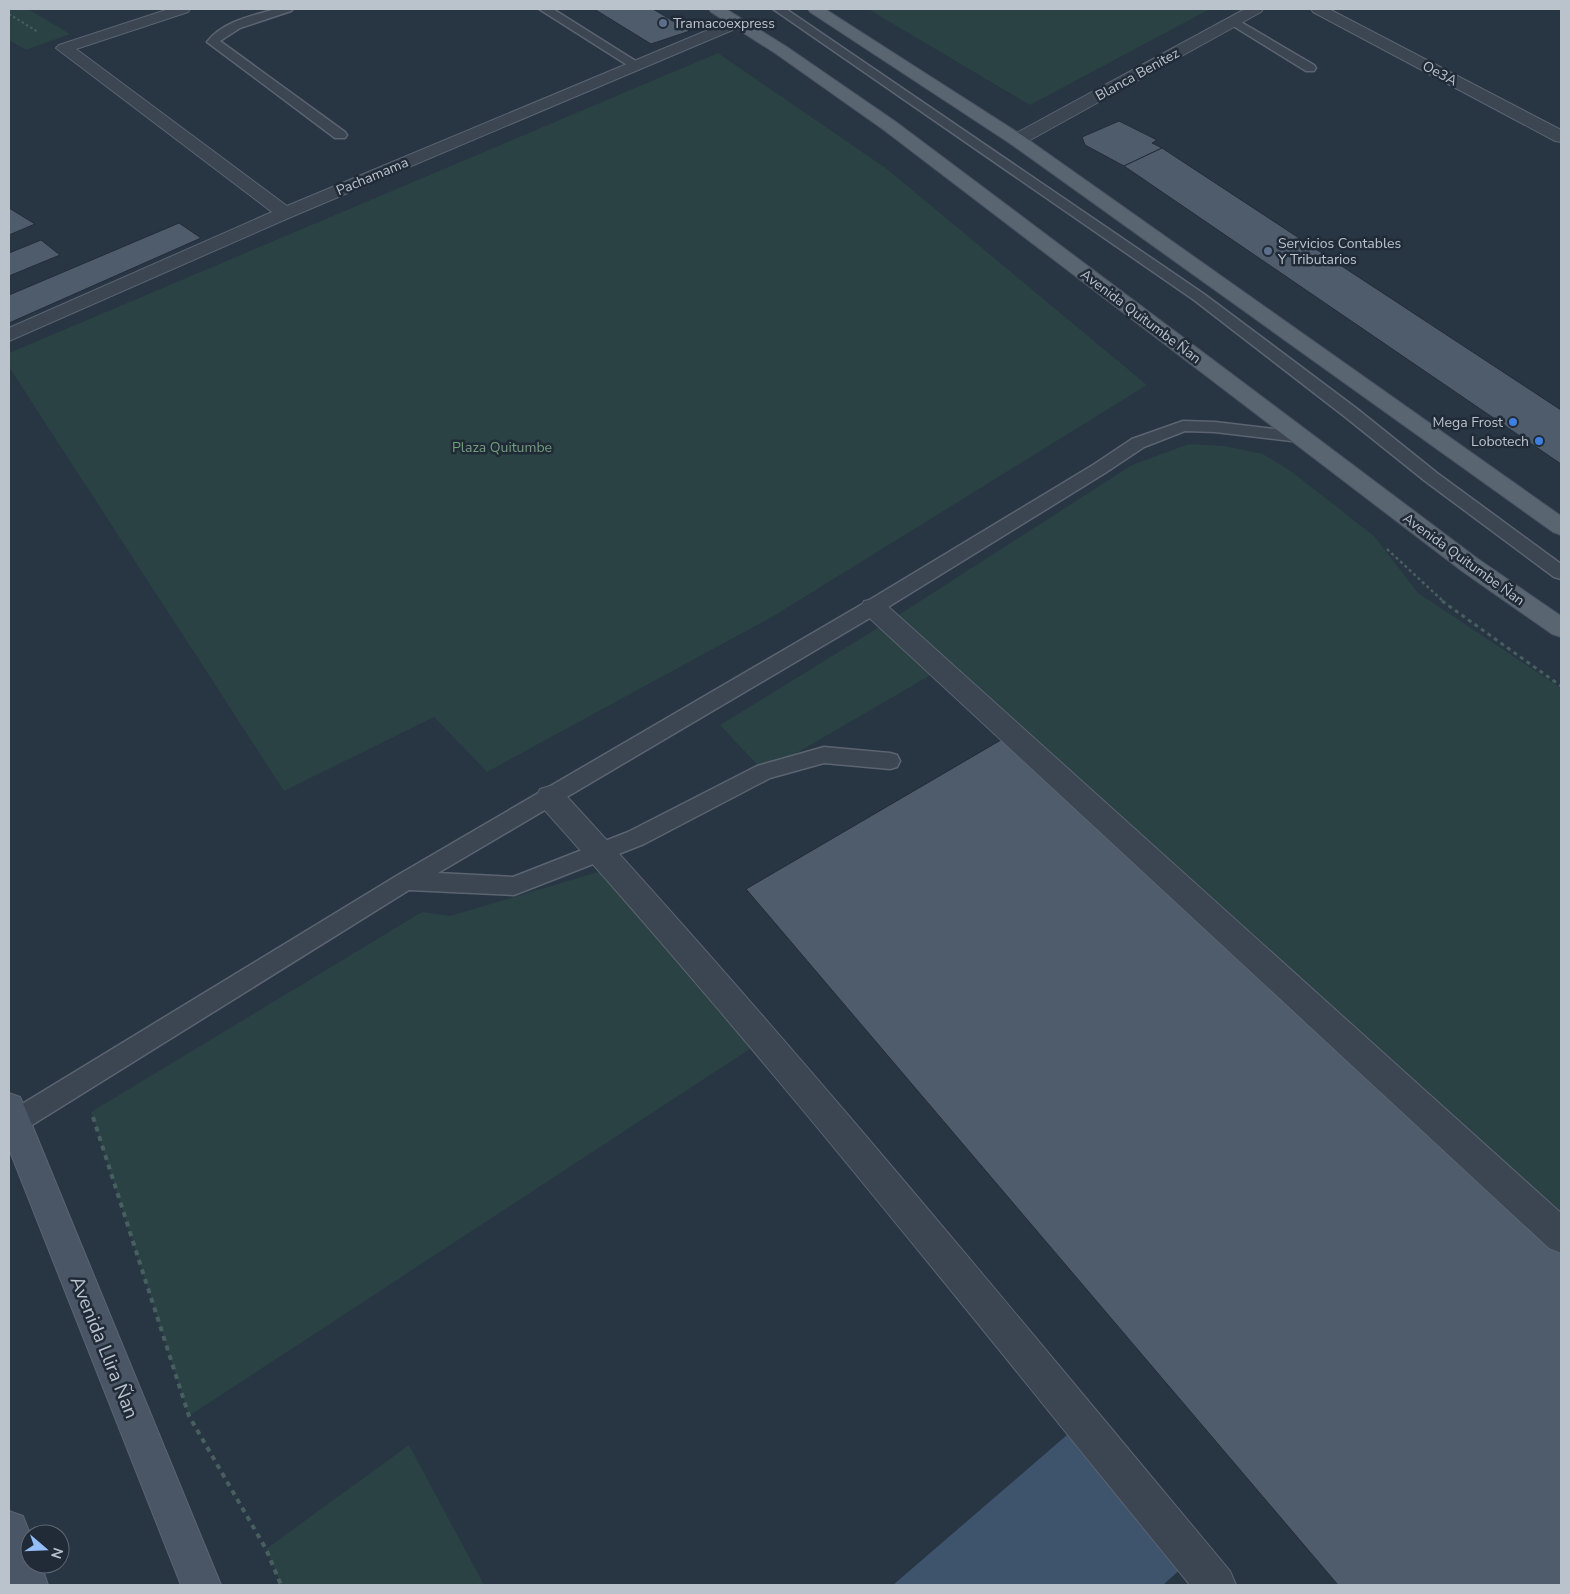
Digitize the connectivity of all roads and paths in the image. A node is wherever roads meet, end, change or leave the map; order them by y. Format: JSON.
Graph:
{"nodes":[{"id":1,"x":183,"y":9,"type":"edge"},
{"id":2,"x":287,"y":9,"type":"edge"},
{"id":3,"x":545,"y":9,"type":"edge"},
{"id":4,"x":716,"y":9,"type":"edge"},
{"id":5,"x":778,"y":9,"type":"edge"},
{"id":6,"x":815,"y":9,"type":"edge"},
{"id":7,"x":1256,"y":9,"type":"edge"},
{"id":8,"x":1318,"y":9,"type":"edge"},
{"id":9,"x":736,"y":22,"type":"junction"},
{"id":10,"x":1234,"y":22,"type":"junction"},
{"id":11,"x":636,"y":65,"type":"junction"},
{"id":12,"x":1310,"y":68,"type":"dead end"},
{"id":13,"x":340,"y":135,"type":"dead end"},
{"id":14,"x":1561,"y":137,"type":"edge"},
{"id":15,"x":1017,"y":140,"type":"junction"},
{"id":16,"x":285,"y":213,"type":"junction"},
{"id":17,"x":9,"y":334,"type":"edge"},
{"id":18,"x":1300,"y":436,"type":"junction"},
{"id":19,"x":1559,"y":523,"type":"edge"},
{"id":20,"x":1381,"y":543,"type":"dead end"},
{"id":21,"x":1561,"y":573,"type":"edge"},
{"id":22,"x":873,"y":607,"type":"junction"},
{"id":23,"x":1561,"y":628,"type":"edge"},
{"id":24,"x":1561,"y":686,"type":"edge"},
{"id":25,"x":890,"y":761,"type":"dead end"},
{"id":26,"x":550,"y":797,"type":"junction"},
{"id":27,"x":602,"y":852,"type":"junction"},
{"id":28,"x":406,"y":881,"type":"junction"},
{"id":29,"x":81,"y":1082,"type":"junction"},
{"id":30,"x":12,"y":1115,"type":"edge"},
{"id":31,"x":1561,"y":1236,"type":"edge"},
{"id":32,"x":9,"y":1530,"type":"edge"},
{"id":33,"x":28,"y":1585,"type":"edge"},
{"id":34,"x":201,"y":1585,"type":"edge"},
{"id":35,"x":281,"y":1585,"type":"edge"},
{"id":36,"x":1216,"y":1585,"type":"edge"}],
"edges":[{"from":1,"to":16,"type":"street"},
{"from":2,"to":13,"type":"lane"},
{"from":3,"to":11,"type":"lane"},
{"from":4,"to":9,"type":"main road","name":"Avenida Quitumbe Ñan"},
{"from":5,"to":21,"type":"lane"},
{"from":6,"to":15,"type":"main road"},
{"from":7,"to":10,"type":"street","name":"Blanca Benitez"},
{"from":8,"to":14,"type":"street","name":"Oe3A"},
{"from":9,"to":11,"type":"street","name":"Pachamama"},
{"from":9,"to":18,"type":"main road","name":"Avenida Quitumbe Ñan"},
{"from":10,"to":12,"type":"lane"},
{"from":10,"to":15,"type":"street","name":"Blanca Benitez"},
{"from":11,"to":16,"type":"street","name":"Pachamama"},
{"from":15,"to":19,"type":"main road"},
{"from":16,"to":17,"type":"street","name":"Pachamama"},
{"from":18,"to":22,"type":"lane"},
{"from":18,"to":23,"type":"main road","name":"Avenida Quitumbe Ñan"},
{"from":20,"to":24,"type":"path"},
{"from":22,"to":26,"type":"lane"},
{"from":22,"to":31,"type":"street"},
{"from":25,"to":27,"type":"lane"},
{"from":26,"to":27,"type":"street"},
{"from":26,"to":28,"type":"lane"},
{"from":27,"to":28,"type":"lane"},
{"from":27,"to":36,"type":"street"},
{"from":28,"to":29,"type":"lane"},
{"from":29,"to":30,"type":"lane"},
{"from":29,"to":35,"type":"path"},
{"from":30,"to":34,"type":"street","name":"Avenida Llira Ñan"},
{"from":32,"to":33,"type":"street"}]}
